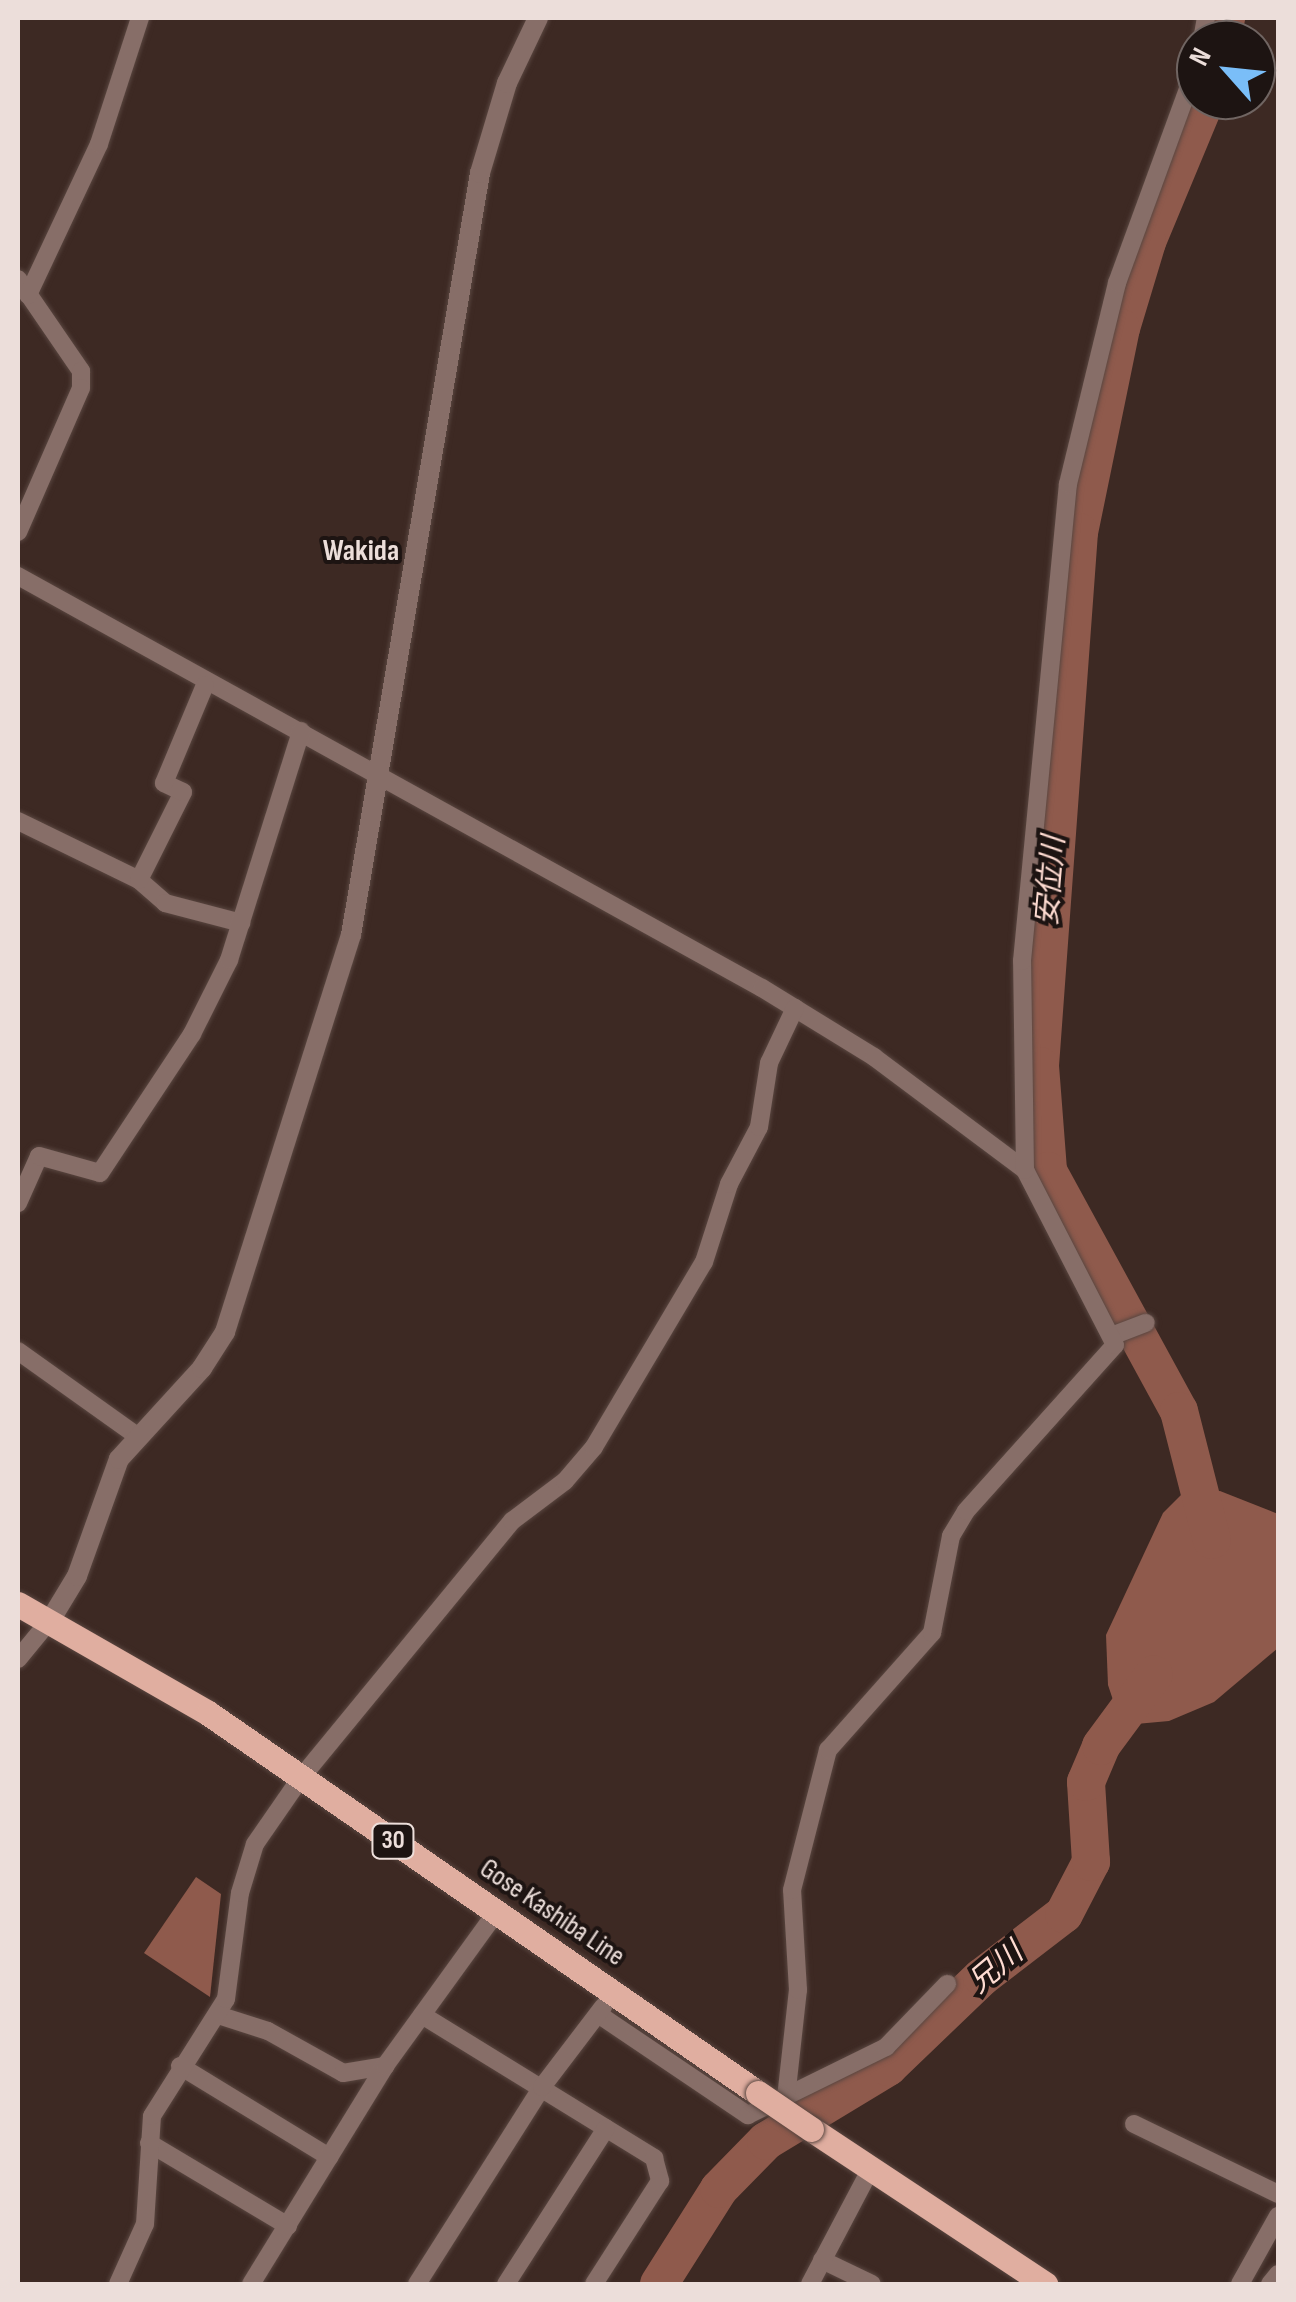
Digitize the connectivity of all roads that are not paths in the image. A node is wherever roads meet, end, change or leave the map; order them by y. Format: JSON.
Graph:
{"nodes":[{"id":1,"x":140,"y":18,"type":"edge"},
{"id":2,"x":538,"y":18,"type":"edge"},
{"id":3,"x":1176,"y":120,"type":"edge"},
{"id":4,"x":18,"y":278,"type":"edge"},
{"id":5,"x":28,"y":295,"type":"junction"},
{"id":6,"x":18,"y":532,"type":"edge"},
{"id":7,"x":18,"y":580,"type":"edge"},
{"id":8,"x":205,"y":685,"type":"junction"},
{"id":9,"x":301,"y":732,"type":"junction"},
{"id":10,"x":382,"y":774,"type":"junction"},
{"id":11,"x":18,"y":821,"type":"edge"},
{"id":12,"x":139,"y":880,"type":"junction"},
{"id":13,"x":240,"y":923,"type":"junction"},
{"id":14,"x":796,"y":1008,"type":"junction"},
{"id":15,"x":1026,"y":1170,"type":"junction"},
{"id":16,"x":18,"y":1204,"type":"edge"},
{"id":17,"x":1146,"y":1323,"type":"dead end"},
{"id":18,"x":1114,"y":1336,"type":"junction"},
{"id":19,"x":18,"y":1351,"type":"edge"},
{"id":20,"x":136,"y":1436,"type":"junction"},
{"id":21,"x":18,"y":1604,"type":"edge"},
{"id":22,"x":50,"y":1619,"type":"junction"},
{"id":23,"x":18,"y":1659,"type":"edge"},
{"id":24,"x":300,"y":1779,"type":"junction"},
{"id":25,"x":498,"y":1911,"type":"junction"},
{"id":26,"x":947,"y":1984,"type":"dead end"},
{"id":27,"x":615,"y":1992,"type":"junction"},
{"id":28,"x":598,"y":2014,"type":"junction"},
{"id":29,"x":218,"y":2015,"type":"junction"},
{"id":30,"x":422,"y":2015,"type":"junction"},
{"id":31,"x":180,"y":2066,"type":"junction"},
{"id":32,"x":385,"y":2066,"type":"junction"},
{"id":33,"x":542,"y":2088,"type":"junction"},
{"id":34,"x":786,"y":2098,"type":"junction"},
{"id":35,"x":1134,"y":2124,"type":"dead end"},
{"id":36,"x":606,"y":2128,"type":"junction"},
{"id":37,"x":149,"y":2143,"type":"junction"},
{"id":38,"x":329,"y":2157,"type":"junction"},
{"id":39,"x":870,"y":2170,"type":"junction"},
{"id":40,"x":1278,"y":2194,"type":"edge"},
{"id":41,"x":1278,"y":2216,"type":"edge"},
{"id":42,"x":288,"y":2226,"type":"junction"},
{"id":43,"x":822,"y":2260,"type":"junction"},
{"id":44,"x":1278,"y":2274,"type":"edge"},
{"id":45,"x":118,"y":2284,"type":"edge"},
{"id":46,"x":251,"y":2284,"type":"edge"},
{"id":47,"x":417,"y":2284,"type":"edge"},
{"id":48,"x":506,"y":2284,"type":"edge"},
{"id":49,"x":594,"y":2284,"type":"edge"},
{"id":50,"x":810,"y":2284,"type":"edge"},
{"id":51,"x":872,"y":2284,"type":"edge"},
{"id":52,"x":1045,"y":2284,"type":"edge"},
{"id":53,"x":1240,"y":2284,"type":"edge"},
{"id":54,"x":1270,"y":2284,"type":"edge"}],
"edges":[{"from":1,"to":5,"type":"street"},
{"from":2,"to":10,"type":"street"},
{"from":3,"to":15,"type":"street"},
{"from":4,"to":5,"type":"street"},
{"from":5,"to":6,"type":"street"},
{"from":7,"to":8,"type":"street"},
{"from":8,"to":9,"type":"street"},
{"from":8,"to":12,"type":"street"},
{"from":9,"to":10,"type":"street"},
{"from":9,"to":13,"type":"street"},
{"from":10,"to":14,"type":"street"},
{"from":10,"to":20,"type":"street"},
{"from":11,"to":12,"type":"street"},
{"from":12,"to":13,"type":"street"},
{"from":13,"to":16,"type":"street"},
{"from":14,"to":15,"type":"street"},
{"from":14,"to":24,"type":"street"},
{"from":15,"to":18,"type":"street"},
{"from":17,"to":18,"type":"street"},
{"from":18,"to":34,"type":"street"},
{"from":19,"to":20,"type":"street"},
{"from":20,"to":22,"type":"street"},
{"from":21,"to":22,"type":"main road","name":"Gose Kashiba Line","number":"30"},
{"from":22,"to":23,"type":"street"},
{"from":22,"to":24,"type":"main road","name":"Gose Kashiba Line","number":"30"},
{"from":24,"to":25,"type":"main road","name":"Gose Kashiba Line","number":"30"},
{"from":24,"to":29,"type":"street"},
{"from":25,"to":27,"type":"main road","name":"Gose Kashiba Line","number":"30"},
{"from":25,"to":30,"type":"street"},
{"from":26,"to":34,"type":"street"},
{"from":27,"to":28,"type":"street"},
{"from":27,"to":39,"type":"main road","name":"Gose Kashiba Line","number":"30","bridge":true},
{"from":28,"to":33,"type":"street"},
{"from":28,"to":34,"type":"street"},
{"from":29,"to":31,"type":"street"},
{"from":29,"to":32,"type":"street"},
{"from":30,"to":32,"type":"street"},
{"from":30,"to":33,"type":"street"},
{"from":31,"to":37,"type":"street"},
{"from":31,"to":38,"type":"street"},
{"from":32,"to":38,"type":"street"},
{"from":33,"to":36,"type":"street"},
{"from":33,"to":47,"type":"street"},
{"from":35,"to":40,"type":"street"},
{"from":36,"to":48,"type":"street"},
{"from":36,"to":49,"type":"street"},
{"from":37,"to":42,"type":"street"},
{"from":37,"to":45,"type":"street"},
{"from":38,"to":42,"type":"street"},
{"from":39,"to":43,"type":"street"},
{"from":39,"to":52,"type":"main road","name":"Gose Kashiba Line","number":"30"},
{"from":41,"to":53,"type":"street"},
{"from":42,"to":46,"type":"street"},
{"from":43,"to":50,"type":"street"},
{"from":43,"to":51,"type":"street"},
{"from":44,"to":54,"type":"street"}]}
